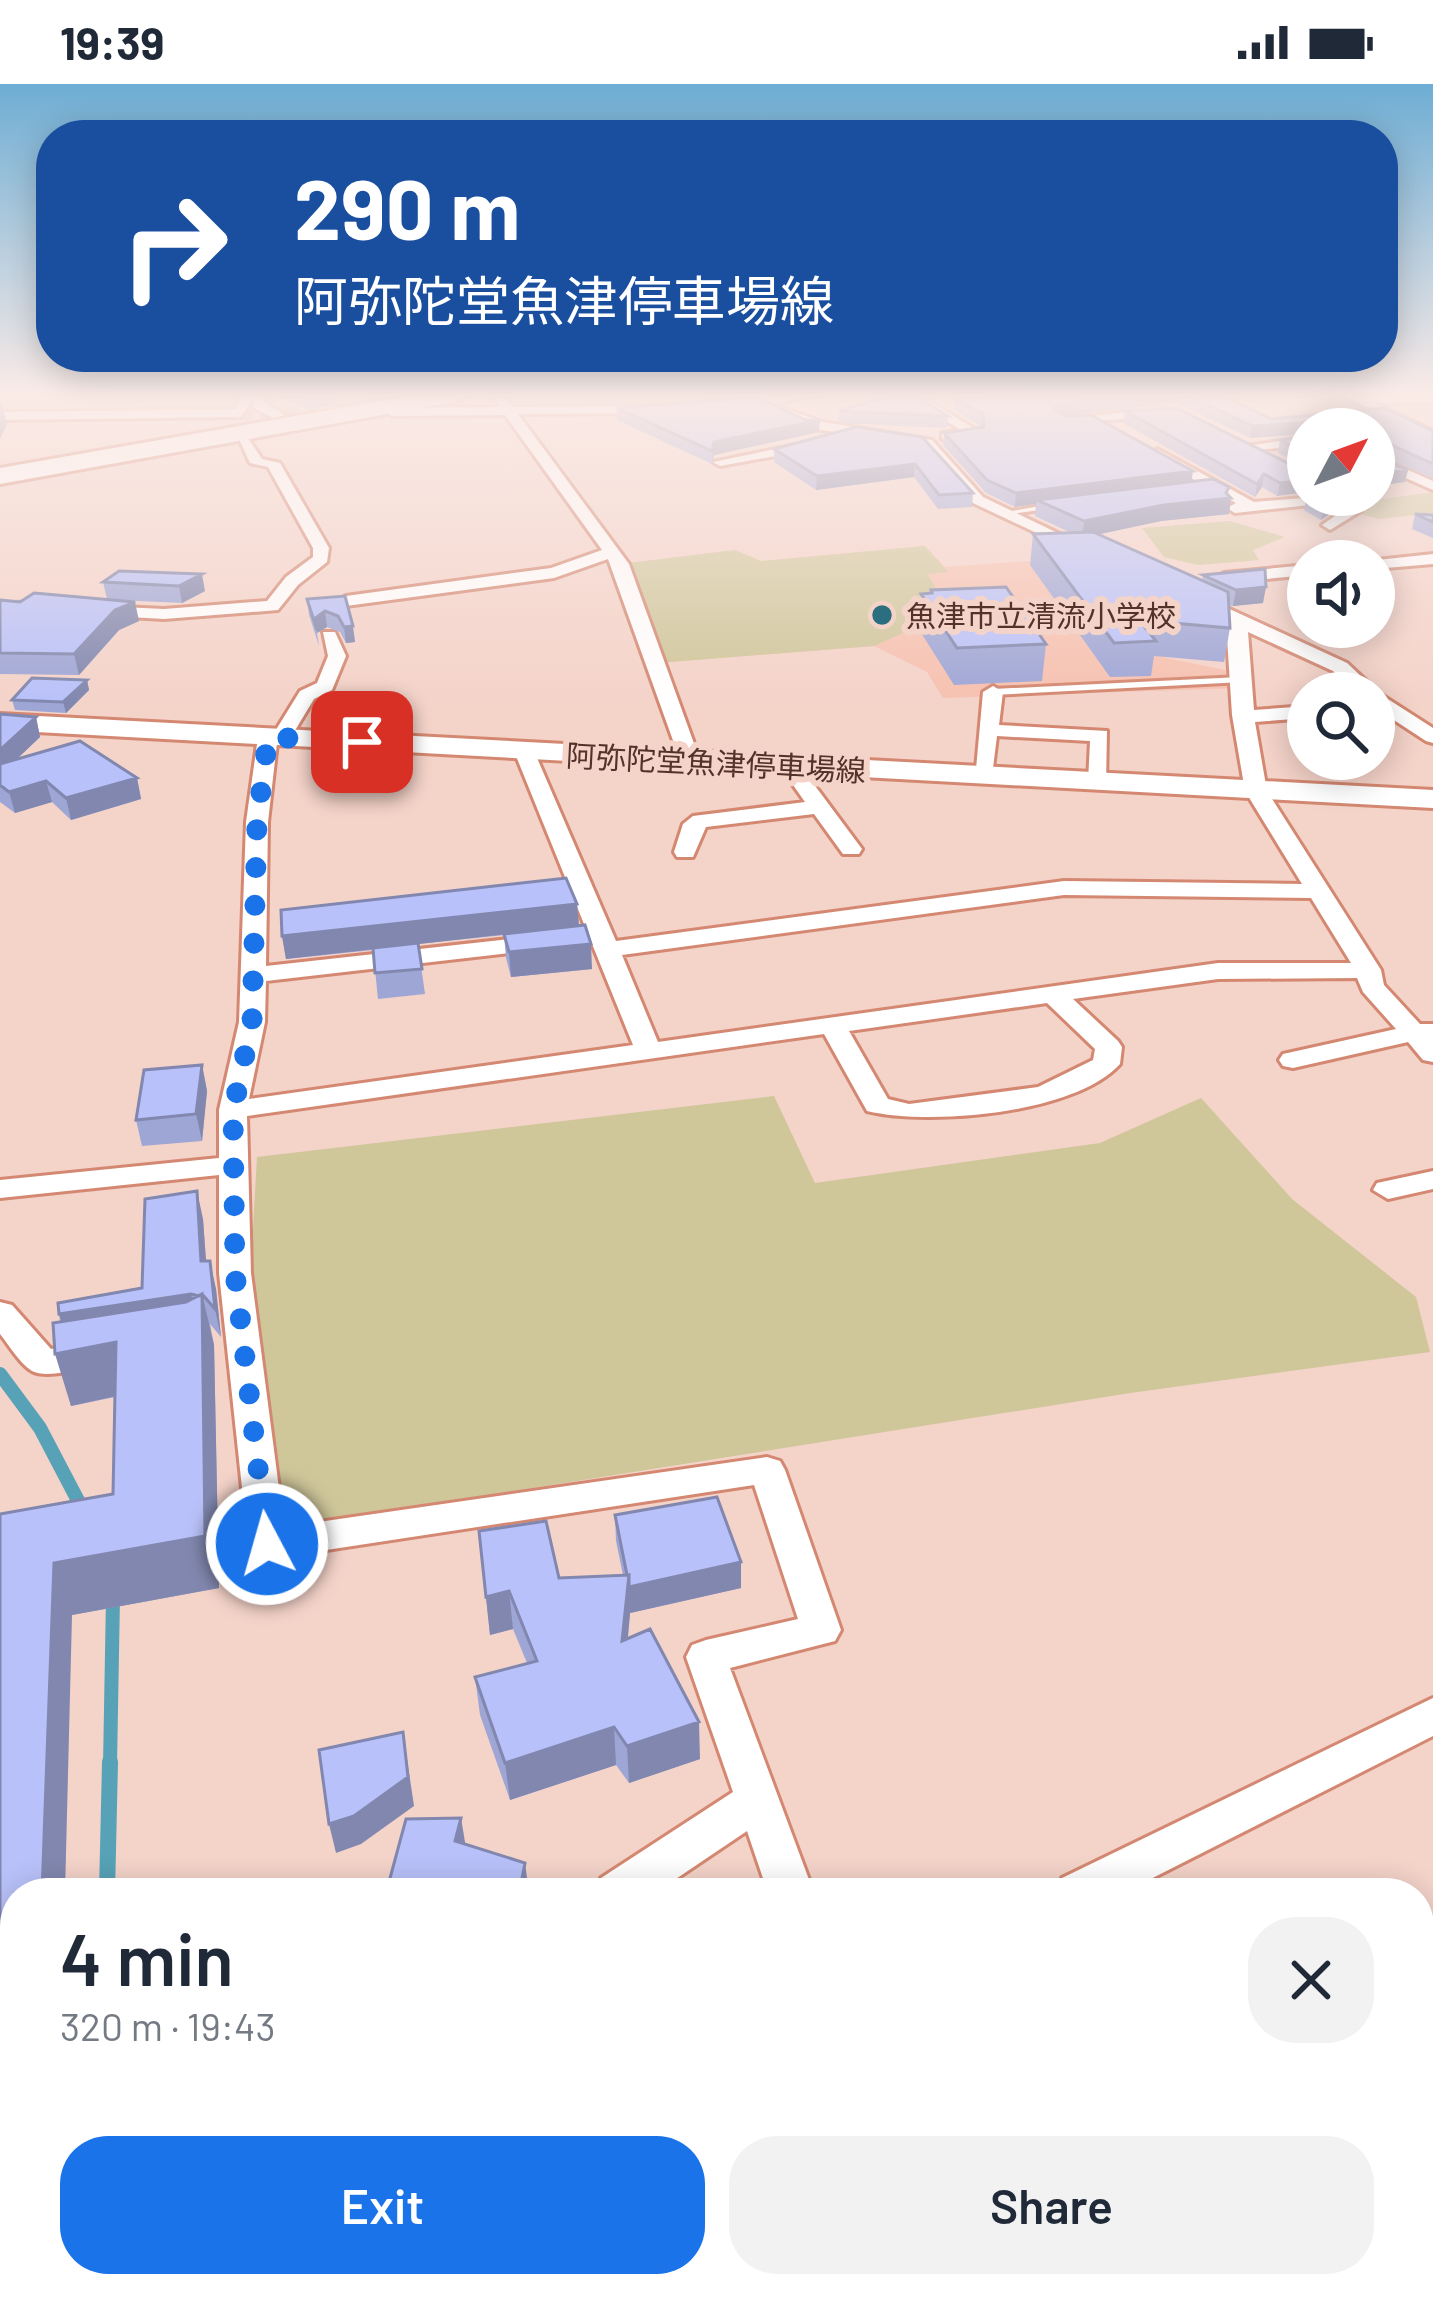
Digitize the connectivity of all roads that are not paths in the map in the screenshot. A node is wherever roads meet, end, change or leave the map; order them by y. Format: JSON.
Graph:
{"nodes":[{"id":1,"x":292,"y":497,"type":"edge"},
{"id":2,"x":572,"y":497,"type":"edge"},
{"id":3,"x":976,"y":497,"type":"edge"},
{"id":4,"x":1235,"y":497,"type":"edge"},
{"id":5,"x":1287,"y":502,"type":"edge"},
{"id":6,"x":1068,"y":504,"type":"edge"},
{"id":7,"x":1251,"y":506,"type":"junction"},
{"id":8,"x":1217,"y":510,"type":"edge"},
{"id":9,"x":1004,"y":512,"type":"junction"},
{"id":10,"x":1345,"y":516,"type":"edge"},
{"id":11,"x":1330,"y":525,"type":"dead end"},
{"id":12,"x":612,"y":552,"type":"junction"},
{"id":13,"x":1105,"y":559,"type":"edge"},
{"id":14,"x":1433,"y":560,"type":"edge"},
{"id":15,"x":1395,"y":563,"type":"edge"},
{"id":16,"x":1287,"y":572,"type":"edge"},
{"id":17,"x":1216,"y":579,"type":"edge"},
{"id":18,"x":1182,"y":594,"type":"edge"},
{"id":19,"x":346,"y":601,"type":"edge"},
{"id":20,"x":82,"y":609,"type":"edge"},
{"id":21,"x":1234,"y":619,"type":"junction"},
{"id":22,"x":328,"y":636,"type":"dead end"},
{"id":23,"x":1345,"y":672,"type":"edge"},
{"id":24,"x":1240,"y":680,"type":"junction"},
{"id":25,"x":993,"y":692,"type":"joint"},
{"id":26,"x":1395,"y":711,"type":"edge"},
{"id":27,"x":1243,"y":715,"type":"junction"},
{"id":28,"x":1287,"y":716,"type":"edge"},
{"id":29,"x":0,"y":722,"type":"edge"},
{"id":30,"x":1000,"y":730,"type":"dead end"},
{"id":31,"x":275,"y":737,"type":"junction"},
{"id":32,"x":1433,"y":737,"type":"edge"},
{"id":33,"x":524,"y":752,"type":"junction"},
{"id":34,"x":690,"y":760,"type":"junction"},
{"id":35,"x":797,"y":766,"type":"junction"},
{"id":36,"x":982,"y":776,"type":"junction"},
{"id":37,"x":1099,"y":782,"type":"junction"},
{"id":38,"x":1256,"y":790,"type":"junction"},
{"id":39,"x":1433,"y":800,"type":"edge"},
{"id":40,"x":820,"y":807,"type":"junction"},
{"id":41,"x":851,"y":849,"type":"dead end"},
{"id":42,"x":685,"y":852,"type":"dead end"},
{"id":43,"x":1316,"y":892,"type":"junction"},
{"id":44,"x":604,"y":943,"type":"junction"},
{"id":45,"x":1368,"y":970,"type":"junction"},
{"id":46,"x":253,"y":974,"type":"junction"},
{"id":47,"x":1052,"y":994,"type":"junction"},
{"id":48,"x":832,"y":1025,"type":"junction"},
{"id":49,"x":1426,"y":1039,"type":"edge"},
{"id":50,"x":649,"y":1051,"type":"junction"},
{"id":51,"x":1293,"y":1060,"type":"dead end"},
{"id":52,"x":233,"y":1110,"type":"junction"},
{"id":53,"x":234,"y":1165,"type":"junction"},
{"id":54,"x":1433,"y":1180,"type":"edge"},
{"id":55,"x":0,"y":1189,"type":"edge"},
{"id":56,"x":1388,"y":1190,"type":"dead end"},
{"id":57,"x":0,"y":1313,"type":"edge"},
{"id":58,"x":13,"y":1348,"type":"edge"},
{"id":59,"x":131,"y":1348,"type":"edge"},
{"id":60,"x":1433,"y":1716,"type":"edge"},
{"id":61,"x":758,"y":1800,"type":"junction"},
{"id":62,"x":640,"y":1878,"type":"edge"},
{"id":63,"x":786,"y":1878,"type":"edge"},
{"id":64,"x":1108,"y":1878,"type":"edge"}],
"edges":[{"from":1,"to":20,"type":"street"},
{"from":2,"to":12,"type":"street"},
{"from":3,"to":9,"type":"street"},
{"from":4,"to":7,"type":"street"},
{"from":5,"to":7,"type":"street"},
{"from":6,"to":9,"type":"lane"},
{"from":7,"to":8,"type":"street"},
{"from":9,"to":13,"type":"street"},
{"from":10,"to":11,"type":"street"},
{"from":12,"to":19,"type":"street"},
{"from":12,"to":34,"type":"street"},
{"from":14,"to":15,"type":"street"},
{"from":16,"to":17,"type":"street"},
{"from":18,"to":21,"type":"street"},
{"from":21,"to":23,"type":"street"},
{"from":21,"to":24,"type":"street"},
{"from":22,"to":31,"type":"street"},
{"from":24,"to":25,"type":"lane"},
{"from":24,"to":27,"type":"street"},
{"from":25,"to":36,"type":"street"},
{"from":26,"to":32,"type":"street"},
{"from":27,"to":28,"type":"street"},
{"from":27,"to":38,"type":"street"},
{"from":29,"to":31,"type":"main road","name":"阿弥陀堂魚津停車場線"},
{"from":30,"to":37,"type":"street"},
{"from":31,"to":33,"type":"main road","name":"阿弥陀堂魚津停車場線"},
{"from":31,"to":46,"type":"street"},
{"from":33,"to":34,"type":"main road","name":"阿弥陀堂魚津停車場線"},
{"from":33,"to":44,"type":"street"},
{"from":34,"to":35,"type":"main road","name":"阿弥陀堂魚津停車場線"},
{"from":35,"to":36,"type":"main road","name":"阿弥陀堂魚津停車場線"},
{"from":35,"to":40,"type":"street"},
{"from":36,"to":37,"type":"main road","name":"阿弥陀堂魚津停車場線"},
{"from":37,"to":38,"type":"main road","name":"阿弥陀堂魚津停車場線"},
{"from":38,"to":39,"type":"main road","name":"阿弥陀堂魚津停車場線"},
{"from":38,"to":43,"type":"street"},
{"from":40,"to":41,"type":"street"},
{"from":40,"to":42,"type":"street"},
{"from":43,"to":44,"type":"street"},
{"from":43,"to":45,"type":"street"},
{"from":44,"to":46,"type":"street"},
{"from":44,"to":50,"type":"street"},
{"from":45,"to":47,"type":"street"},
{"from":45,"to":49,"type":"street"},
{"from":46,"to":52,"type":"street"},
{"from":47,"to":48,"type":"street"},
{"from":47,"to":48,"type":"street"},
{"from":48,"to":50,"type":"street"},
{"from":49,"to":51,"type":"street"},
{"from":50,"to":52,"type":"street"},
{"from":52,"to":53,"type":"street"},
{"from":53,"to":55,"type":"street"},
{"from":53,"to":61,"type":"street"},
{"from":54,"to":56,"type":"street"},
{"from":57,"to":58,"type":"street"},
{"from":58,"to":59,"type":"street"},
{"from":60,"to":64,"type":"street"},
{"from":61,"to":62,"type":"street"},
{"from":61,"to":63,"type":"street"}]}
